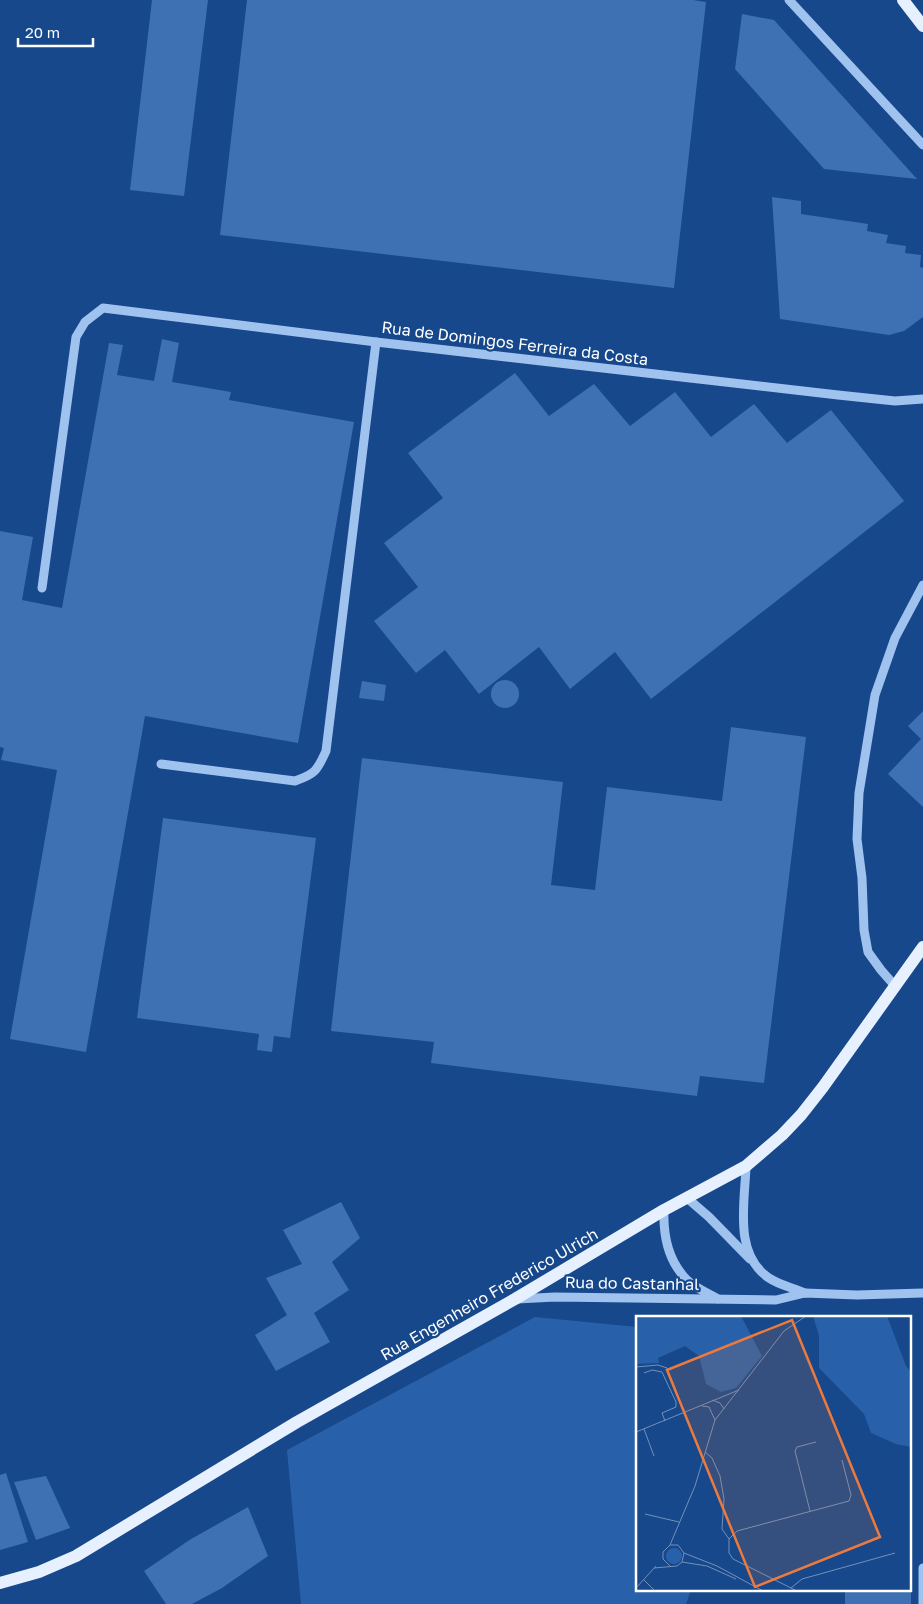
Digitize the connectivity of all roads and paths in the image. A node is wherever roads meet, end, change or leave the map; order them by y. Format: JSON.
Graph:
{"nodes":[{"id":1,"x":788,"y":0,"type":"edge"},
{"id":2,"x":903,"y":0,"type":"edge"},
{"id":3,"x":923,"y":26,"type":"edge"},
{"id":4,"x":923,"y":145,"type":"edge"},
{"id":5,"x":376,"y":342,"type":"junction"},
{"id":6,"x":923,"y":399,"type":"edge"},
{"id":7,"x":923,"y":585,"type":"edge"},
{"id":8,"x":42,"y":588,"type":"dead end"},
{"id":9,"x":161,"y":764,"type":"dead end"},
{"id":10,"x":923,"y":947,"type":"edge"},
{"id":11,"x":896,"y":986,"type":"junction"},
{"id":12,"x":746,"y":1166,"type":"junction"},
{"id":13,"x":687,"y":1198,"type":"junction"},
{"id":14,"x":664,"y":1210,"type":"junction"},
{"id":15,"x":752,"y":1262,"type":"junction"},
{"id":16,"x":805,"y":1293,"type":"junction"},
{"id":17,"x":923,"y":1293,"type":"edge"},
{"id":18,"x":515,"y":1299,"type":"junction"},
{"id":19,"x":719,"y":1300,"type":"junction"},
{"id":20,"x":923,"y":1568,"type":"edge"},
{"id":21,"x":0,"y":1583,"type":"edge"},
{"id":22,"x":923,"y":1604,"type":"edge"}],
"edges":[{"from":1,"to":4,"type":"street"},
{"from":2,"to":3,"type":"main road"},
{"from":5,"to":6,"type":"street","name":"Rua de Domingos Ferreira da Costa"},
{"from":5,"to":8,"type":"street","name":"Rua de Domingos Ferreira da Costa"},
{"from":5,"to":9,"type":"street"},
{"from":7,"to":11,"type":"street"},
{"from":10,"to":11,"type":"main road","name":"Rua Engenheiro Frederico Ulrich"},
{"from":11,"to":12,"type":"main road","name":"Rua Engenheiro Frederico Ulrich"},
{"from":12,"to":13,"type":"main road","name":"Rua Engenheiro Frederico Ulrich"},
{"from":12,"to":15,"type":"street"},
{"from":13,"to":14,"type":"main road","name":"Rua Engenheiro Frederico Ulrich"},
{"from":13,"to":15,"type":"street","name":"Rua do Castanhal"},
{"from":14,"to":18,"type":"main road","name":"Rua Engenheiro Frederico Ulrich"},
{"from":14,"to":19,"type":"street","name":"Rua do Castanhal"},
{"from":15,"to":16,"type":"street","name":"Rua do Castanhal"},
{"from":16,"to":17,"type":"street","name":"Rua do Castanhal"},
{"from":16,"to":19,"type":"street","name":"Rua do Castanhal"},
{"from":18,"to":19,"type":"street","name":"Rua do Castanhal"},
{"from":18,"to":21,"type":"main road","name":"Rua Engenheiro Frederico Ulrich"},
{"from":20,"to":22,"type":"street"}]}
